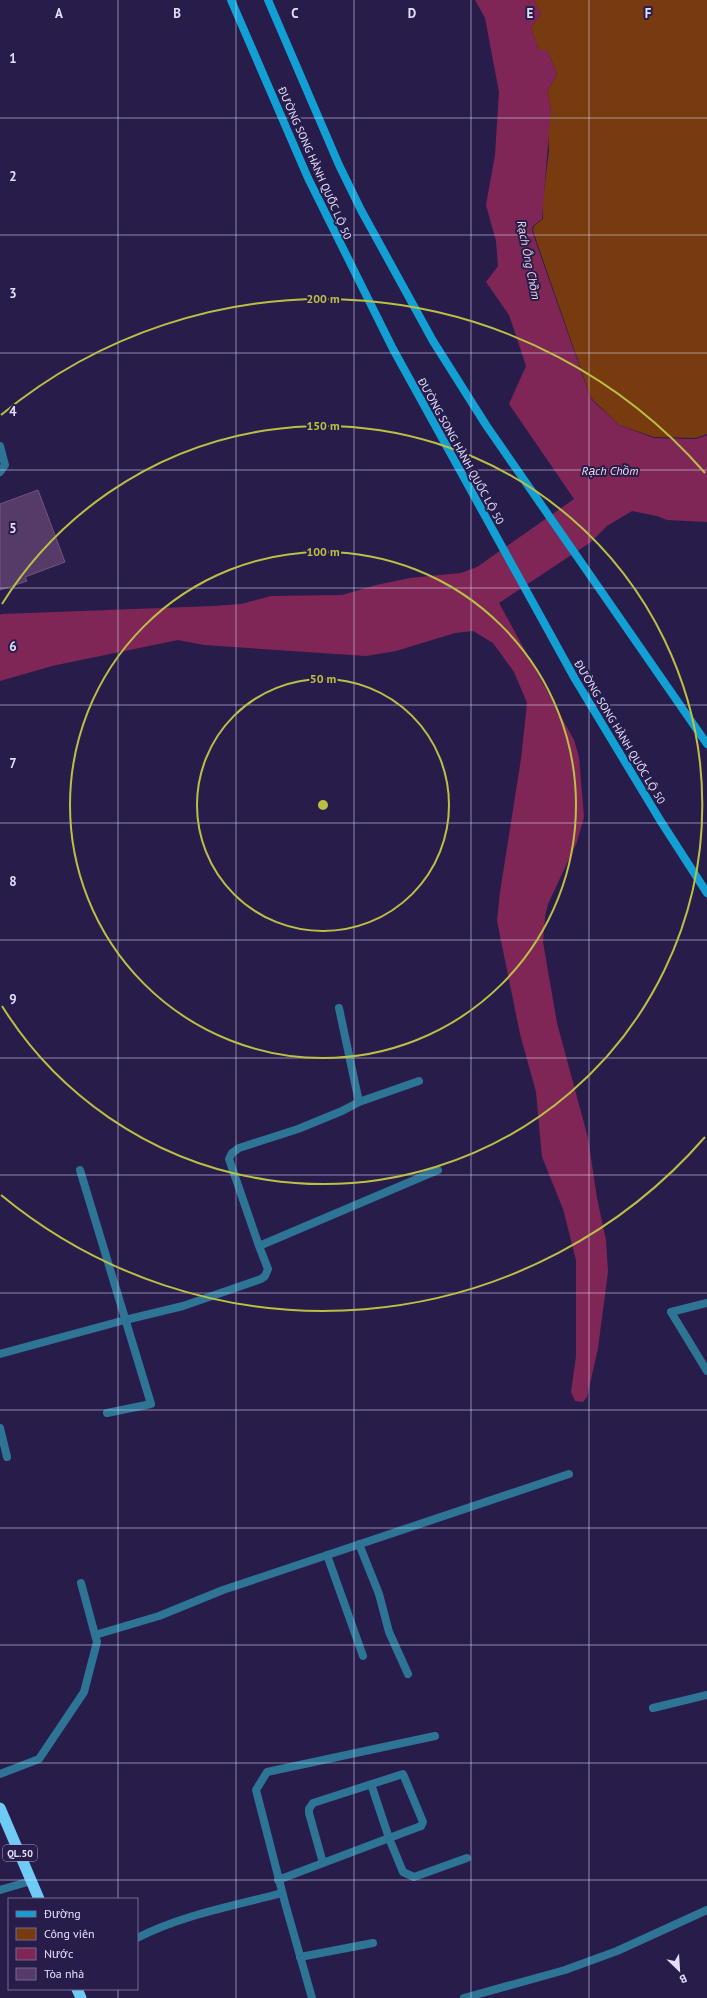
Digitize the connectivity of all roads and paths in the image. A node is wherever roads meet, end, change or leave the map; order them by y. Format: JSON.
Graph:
{"nodes":[{"id":1,"x":231,"y":0,"type":"edge"},
{"id":2,"x":268,"y":0,"type":"edge"},
{"id":3,"x":0,"y":446,"type":"edge"},
{"id":4,"x":0,"y":472,"type":"edge"},
{"id":5,"x":707,"y":744,"type":"edge"},
{"id":6,"x":707,"y":893,"type":"edge"},
{"id":7,"x":338,"y":1008,"type":"dead end"},
{"id":8,"x":419,"y":1081,"type":"dead end"},
{"id":9,"x":359,"y":1102,"type":"junction"},
{"id":10,"x":80,"y":1170,"type":"dead end"},
{"id":11,"x":438,"y":1170,"type":"dead end"},
{"id":12,"x":258,"y":1246,"type":"junction"},
{"id":13,"x":707,"y":1303,"type":"edge"},
{"id":14,"x":125,"y":1320,"type":"junction"},
{"id":15,"x":0,"y":1354,"type":"edge"},
{"id":16,"x":707,"y":1371,"type":"edge"},
{"id":17,"x":107,"y":1413,"type":"dead end"},
{"id":18,"x":0,"y":1428,"type":"edge"},
{"id":19,"x":7,"y":1457,"type":"dead end"},
{"id":20,"x":569,"y":1474,"type":"dead end"},
{"id":21,"x":359,"y":1544,"type":"junction"},
{"id":22,"x":328,"y":1555,"type":"junction"},
{"id":23,"x":81,"y":1582,"type":"dead end"},
{"id":24,"x":95,"y":1635,"type":"junction"},
{"id":25,"x":363,"y":1656,"type":"dead end"},
{"id":26,"x":408,"y":1674,"type":"dead end"},
{"id":27,"x":707,"y":1695,"type":"edge"},
{"id":28,"x":653,"y":1708,"type":"dead end"},
{"id":29,"x":435,"y":1736,"type":"dead end"},
{"id":30,"x":0,"y":1774,"type":"edge"},
{"id":31,"x":371,"y":1784,"type":"junction"},
{"id":32,"x":0,"y":1808,"type":"edge"},
{"id":33,"x":389,"y":1838,"type":"junction"},
{"id":34,"x":467,"y":1858,"type":"dead end"},
{"id":35,"x":323,"y":1863,"type":"junction"},
{"id":36,"x":278,"y":1880,"type":"junction"},
{"id":37,"x":31,"y":1881,"type":"junction"},
{"id":38,"x":0,"y":1890,"type":"edge"},
{"id":39,"x":282,"y":1893,"type":"junction"},
{"id":40,"x":39,"y":1898,"type":"edge"},
{"id":41,"x":707,"y":1910,"type":"edge"},
{"id":42,"x":138,"y":1938,"type":"edge"},
{"id":43,"x":373,"y":1943,"type":"dead end"},
{"id":44,"x":300,"y":1957,"type":"junction"},
{"id":45,"x":312,"y":1998,"type":"edge"},
{"id":46,"x":464,"y":1998,"type":"edge"}],
"edges":[{"from":1,"to":6,"type":"main road","name":"ĐƯỜNG SONG HÀNH QUỐC LỘ 50"},
{"from":2,"to":5,"type":"main road","name":"ĐƯỜNG SONG HÀNH QUỐC LỘ 50"},
{"from":3,"to":4,"type":"street"},
{"from":7,"to":9,"type":"street"},
{"from":8,"to":9,"type":"street"},
{"from":9,"to":12,"type":"street"},
{"from":10,"to":14,"type":"street"},
{"from":11,"to":12,"type":"street"},
{"from":12,"to":14,"type":"street"},
{"from":13,"to":16,"type":"street"},
{"from":14,"to":15,"type":"street"},
{"from":14,"to":17,"type":"street"},
{"from":18,"to":19,"type":"street"},
{"from":20,"to":21,"type":"street"},
{"from":21,"to":22,"type":"street"},
{"from":21,"to":26,"type":"street"},
{"from":22,"to":24,"type":"street"},
{"from":22,"to":25,"type":"street"},
{"from":23,"to":24,"type":"street"},
{"from":24,"to":30,"type":"street"},
{"from":27,"to":28,"type":"street"},
{"from":29,"to":36,"type":"street"},
{"from":31,"to":33,"type":"street"},
{"from":31,"to":33,"type":"street"},
{"from":31,"to":35,"type":"street"},
{"from":32,"to":37,"type":"highway","number":"QL.50"},
{"from":33,"to":34,"type":"street"},
{"from":33,"to":35,"type":"street"},
{"from":35,"to":36,"type":"street"},
{"from":36,"to":39,"type":"street"},
{"from":37,"to":38,"type":"street"},
{"from":37,"to":40,"type":"highway","number":"QL.50"},
{"from":39,"to":42,"type":"street"},
{"from":39,"to":44,"type":"street"},
{"from":41,"to":46,"type":"street"},
{"from":43,"to":44,"type":"street"},
{"from":44,"to":45,"type":"street"}]}
